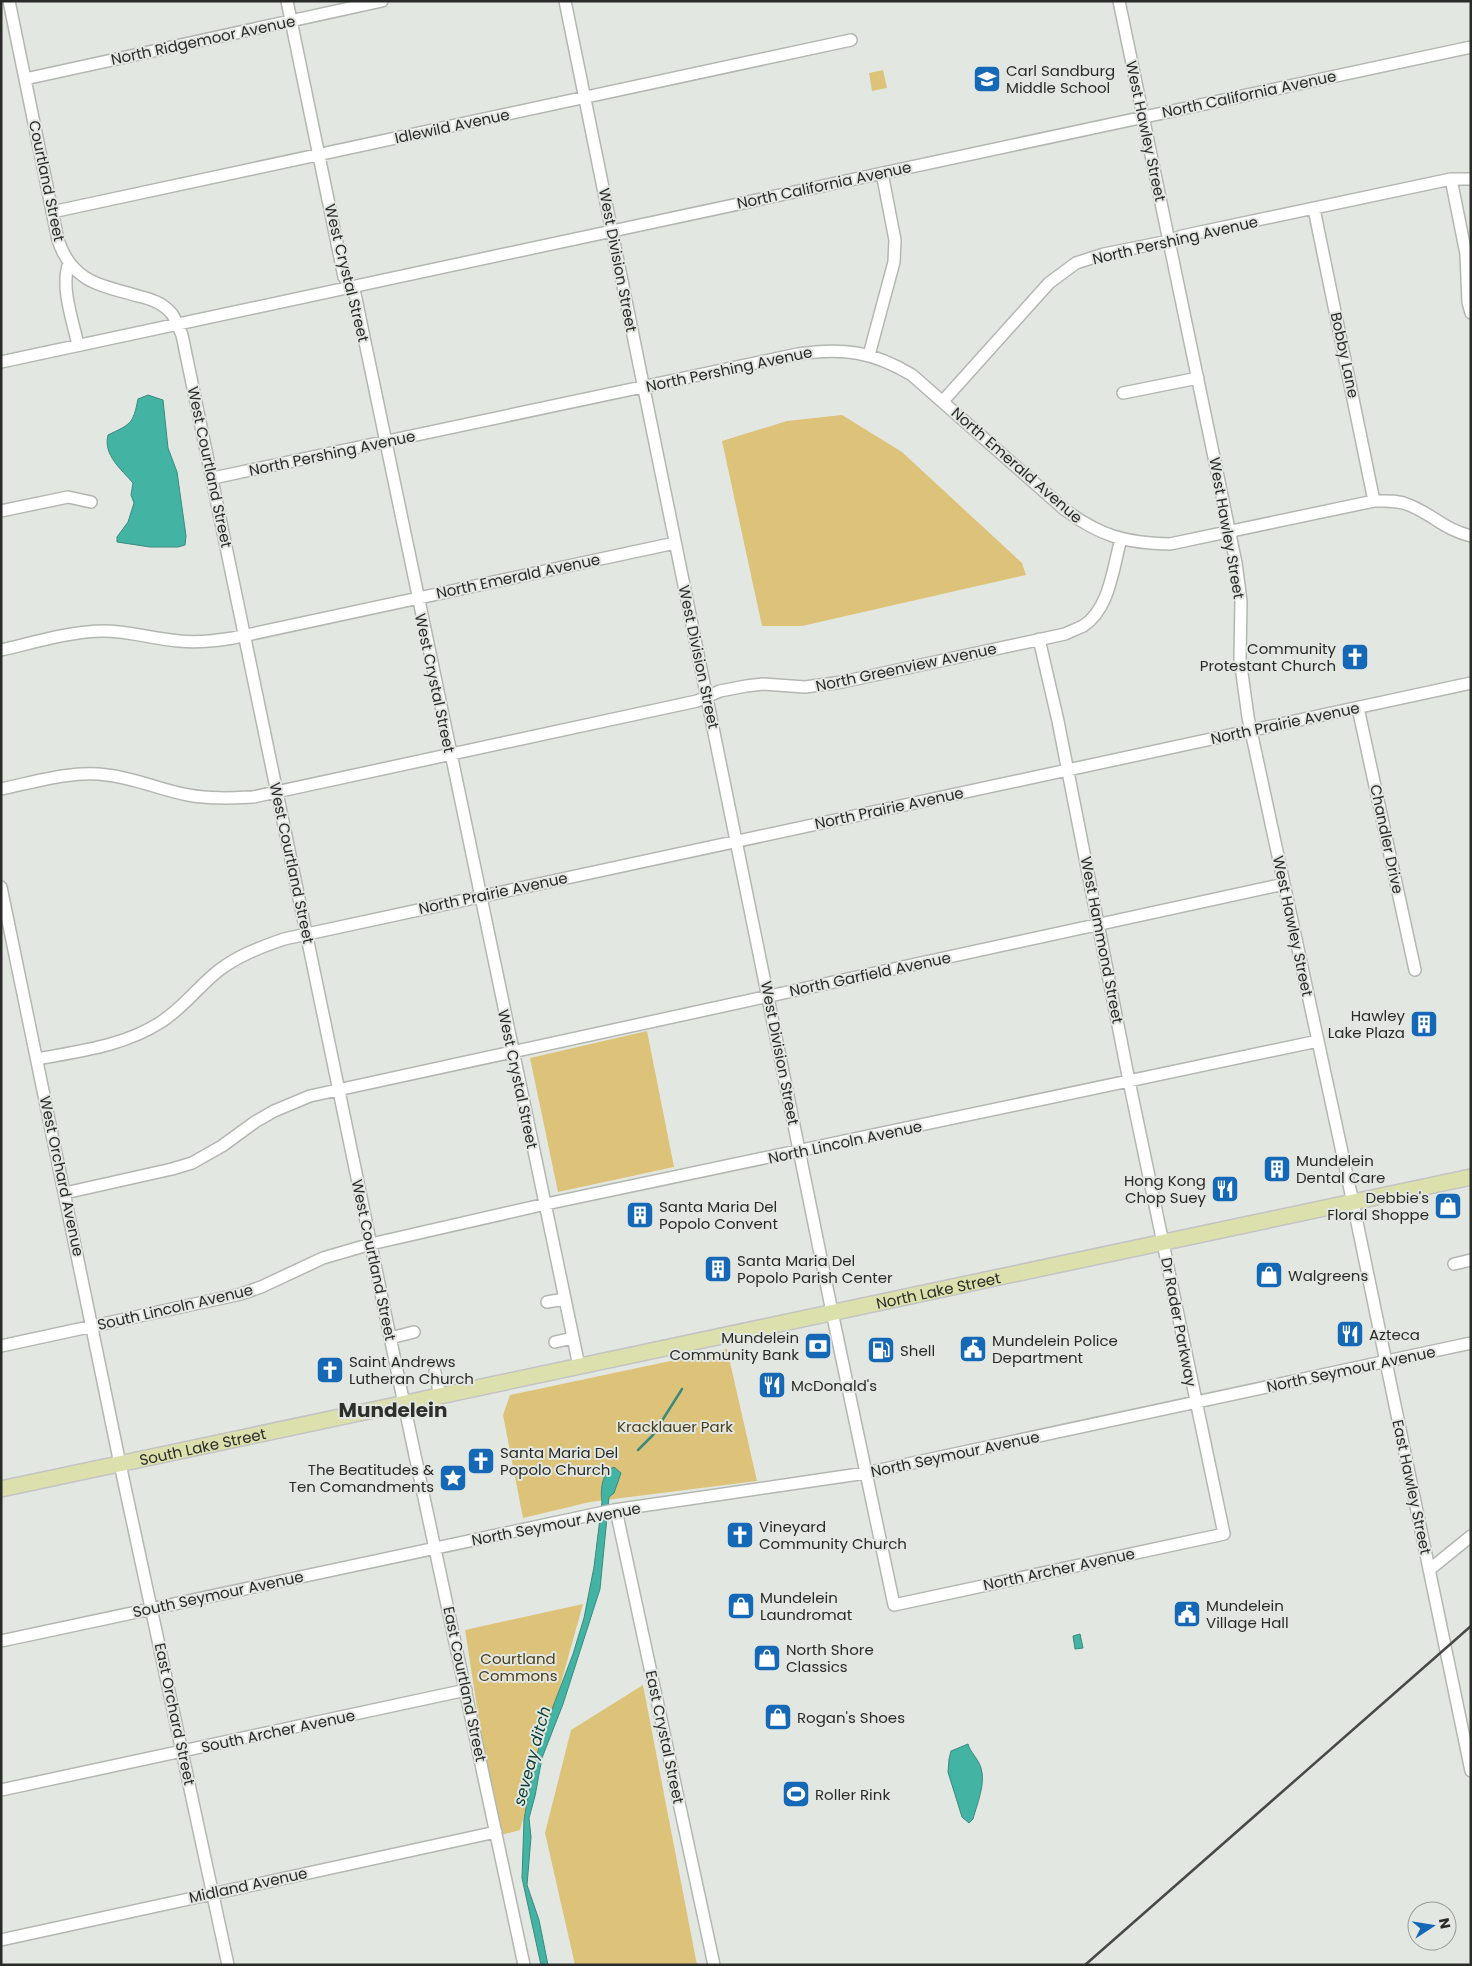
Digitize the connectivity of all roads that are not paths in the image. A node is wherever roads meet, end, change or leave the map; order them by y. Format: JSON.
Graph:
{"nodes":[{"id":1,"x":8,"y":1,"type":"edge"},
{"id":2,"x":287,"y":1,"type":"edge"},
{"id":3,"x":382,"y":1,"type":"edge"},
{"id":4,"x":565,"y":1,"type":"edge"},
{"id":5,"x":1119,"y":1,"type":"edge"},
{"id":6,"x":291,"y":21,"type":"junction"},
{"id":7,"x":851,"y":40,"type":"dead end"},
{"id":8,"x":1471,"y":47,"type":"edge"},
{"id":9,"x":25,"y":79,"type":"junction"},
{"id":10,"x":585,"y":97,"type":"junction"},
{"id":11,"x":1143,"y":118,"type":"junction"},
{"id":12,"x":318,"y":155,"type":"junction"},
{"id":13,"x":882,"y":172,"type":"junction"},
{"id":14,"x":1451,"y":179,"type":"junction"},
{"id":15,"x":1471,"y":180,"type":"edge"},
{"id":16,"x":1314,"y":209,"type":"junction"},
{"id":17,"x":52,"y":212,"type":"junction"},
{"id":18,"x":612,"y":230,"type":"junction"},
{"id":19,"x":1169,"y":241,"type":"junction"},
{"id":20,"x":69,"y":263,"type":"junction"},
{"id":21,"x":350,"y":286,"type":"junction"},
{"id":22,"x":1471,"y":313,"type":"edge"},
{"id":23,"x":177,"y":324,"type":"junction"},
{"id":24,"x":78,"y":345,"type":"junction"},
{"id":25,"x":869,"y":355,"type":"junction"},
{"id":26,"x":1,"y":362,"type":"edge"},
{"id":27,"x":1198,"y":378,"type":"junction"},
{"id":28,"x":644,"y":387,"type":"junction"},
{"id":29,"x":1124,"y":393,"type":"dead end"},
{"id":30,"x":943,"y":401,"type":"junction"},
{"id":31,"x":386,"y":442,"type":"junction"},
{"id":32,"x":213,"y":478,"type":"junction"},
{"id":33,"x":1374,"y":501,"type":"junction"},
{"id":34,"x":91,"y":502,"type":"dead end"},
{"id":35,"x":1,"y":511,"type":"edge"},
{"id":36,"x":1230,"y":532,"type":"junction"},
{"id":37,"x":1471,"y":536,"type":"edge"},
{"id":38,"x":1121,"y":539,"type":"junction"},
{"id":39,"x":675,"y":543,"type":"junction"},
{"id":40,"x":418,"y":598,"type":"junction"},
{"id":41,"x":244,"y":636,"type":"junction"},
{"id":42,"x":1039,"y":639,"type":"junction"},
{"id":43,"x":1,"y":650,"type":"edge"},
{"id":44,"x":1471,"y":683,"type":"edge"},
{"id":45,"x":708,"y":696,"type":"junction"},
{"id":46,"x":1358,"y":708,"type":"junction"},
{"id":47,"x":1251,"y":730,"type":"junction"},
{"id":48,"x":450,"y":755,"type":"junction"},
{"id":49,"x":1068,"y":770,"type":"junction"},
{"id":50,"x":1,"y":789,"type":"edge"},
{"id":51,"x":277,"y":792,"type":"junction"},
{"id":52,"x":737,"y":841,"type":"junction"},
{"id":53,"x":1284,"y":884,"type":"junction"},
{"id":54,"x":1,"y":887,"type":"edge"},
{"id":55,"x":480,"y":896,"type":"junction"},
{"id":56,"x":1099,"y":926,"type":"junction"},
{"id":57,"x":5,"y":927,"type":"edge"},
{"id":58,"x":307,"y":934,"type":"junction"},
{"id":59,"x":1415,"y":970,"type":"dead end"},
{"id":60,"x":769,"y":996,"type":"junction"},
{"id":61,"x":1318,"y":1040,"type":"junction"},
{"id":62,"x":512,"y":1051,"type":"junction"},
{"id":63,"x":37,"y":1059,"type":"junction"},
{"id":64,"x":1130,"y":1081,"type":"junction"},
{"id":65,"x":339,"y":1089,"type":"junction"},
{"id":66,"x":800,"y":1151,"type":"junction"},
{"id":67,"x":1471,"y":1177,"type":"edge"},
{"id":68,"x":65,"y":1193,"type":"junction"},
{"id":69,"x":1353,"y":1203,"type":"junction"},
{"id":70,"x":546,"y":1204,"type":"junction"},
{"id":71,"x":1163,"y":1241,"type":"junction"},
{"id":72,"x":371,"y":1244,"type":"junction"},
{"id":73,"x":1471,"y":1260,"type":"edge"},
{"id":74,"x":1454,"y":1264,"type":"dead end"},
{"id":75,"x":565,"y":1299,"type":"junction"},
{"id":76,"x":547,"y":1302,"type":"dead end"},
{"id":77,"x":832,"y":1312,"type":"junction"},
{"id":78,"x":93,"y":1326,"type":"junction"},
{"id":79,"x":414,"y":1332,"type":"dead end"},
{"id":80,"x":390,"y":1338,"type":"junction"},
{"id":81,"x":573,"y":1338,"type":"junction"},
{"id":82,"x":555,"y":1342,"type":"dead end"},
{"id":83,"x":1471,"y":1343,"type":"edge"},
{"id":84,"x":1,"y":1346,"type":"edge"},
{"id":85,"x":1386,"y":1361,"type":"junction"},
{"id":86,"x":579,"y":1366,"type":"junction"},
{"id":87,"x":435,"y":1372,"type":"dead end"},
{"id":88,"x":440,"y":1396,"type":"junction"},
{"id":89,"x":1195,"y":1402,"type":"junction"},
{"id":90,"x":404,"y":1404,"type":"junction"},
{"id":91,"x":120,"y":1464,"type":"junction"},
{"id":92,"x":866,"y":1473,"type":"junction"},
{"id":93,"x":1,"y":1489,"type":"edge"},
{"id":94,"x":615,"y":1510,"type":"junction"},
{"id":95,"x":1224,"y":1534,"type":"joint"},
{"id":96,"x":1471,"y":1536,"type":"edge"},
{"id":97,"x":435,"y":1548,"type":"junction"},
{"id":98,"x":1429,"y":1570,"type":"junction"},
{"id":99,"x":894,"y":1605,"type":"joint"},
{"id":100,"x":152,"y":1609,"type":"junction"},
{"id":101,"x":1,"y":1641,"type":"edge"},
{"id":102,"x":466,"y":1690,"type":"junction"},
{"id":103,"x":183,"y":1751,"type":"junction"},
{"id":104,"x":1471,"y":1771,"type":"edge"},
{"id":105,"x":1,"y":1790,"type":"edge"},
{"id":106,"x":496,"y":1832,"type":"junction"},
{"id":107,"x":213,"y":1892,"type":"junction"},
{"id":108,"x":1,"y":1940,"type":"edge"},
{"id":109,"x":228,"y":1965,"type":"edge"},
{"id":110,"x":524,"y":1965,"type":"edge"},
{"id":111,"x":714,"y":1965,"type":"edge"}],
"edges":[{"from":1,"to":9,"type":"street","name":"Courtland Street"},
{"from":2,"to":6,"type":"street","name":"West Crystal Street"},
{"from":3,"to":6,"type":"street","name":"North Ridgemoor Avenue"},
{"from":4,"to":10,"type":"street","name":"West Division Street"},
{"from":5,"to":11,"type":"street","name":"West Hawley Street"},
{"from":6,"to":9,"type":"street","name":"North Ridgemoor Avenue"},
{"from":6,"to":12,"type":"street","name":"West Crystal Street"},
{"from":7,"to":10,"type":"street","name":"Idlewild Avenue"},
{"from":8,"to":11,"type":"street","name":"North California Avenue"},
{"from":9,"to":17,"type":"street","name":"Courtland Street"},
{"from":10,"to":12,"type":"street","name":"Idlewild Avenue"},
{"from":10,"to":18,"type":"street","name":"West Division Street"},
{"from":11,"to":13,"type":"street","name":"North California Avenue"},
{"from":11,"to":19,"type":"street","name":"West Hawley Street"},
{"from":12,"to":17,"type":"street","name":"Idlewild Avenue"},
{"from":12,"to":21,"type":"street","name":"West Crystal Street"},
{"from":13,"to":18,"type":"street","name":"North California Avenue"},
{"from":13,"to":25,"type":"street"},
{"from":14,"to":15,"type":"street","name":"North Pershing Avenue"},
{"from":14,"to":16,"type":"street","name":"North Pershing Avenue"},
{"from":14,"to":22,"type":"street"},
{"from":16,"to":19,"type":"street","name":"North Pershing Avenue"},
{"from":16,"to":33,"type":"street","name":"Bobby Lane"},
{"from":17,"to":20,"type":"street","name":"Courtland Street"},
{"from":18,"to":21,"type":"street","name":"North California Avenue"},
{"from":18,"to":28,"type":"street","name":"West Division Street"},
{"from":19,"to":27,"type":"street","name":"West Hawley Street"},
{"from":19,"to":30,"type":"street","name":"North Pershing Avenue"},
{"from":20,"to":23,"type":"street","name":"Courtland Street"},
{"from":20,"to":24,"type":"street"},
{"from":21,"to":23,"type":"street","name":"North California Avenue"},
{"from":21,"to":31,"type":"street","name":"West Crystal Street"},
{"from":23,"to":24,"type":"street","name":"North California Avenue"},
{"from":23,"to":32,"type":"street","name":"West Courtland Street"},
{"from":24,"to":26,"type":"street","name":"North California Avenue"},
{"from":25,"to":28,"type":"street","name":"North Pershing Avenue"},
{"from":25,"to":30,"type":"street","name":"North Pershing Avenue"},
{"from":27,"to":29,"type":"street"},
{"from":27,"to":36,"type":"street","name":"West Hawley Street"},
{"from":28,"to":31,"type":"street","name":"North Pershing Avenue"},
{"from":28,"to":39,"type":"street","name":"West Division Street"},
{"from":30,"to":38,"type":"street","name":"North Emerald Avenue"},
{"from":31,"to":32,"type":"street","name":"North Pershing Avenue"},
{"from":31,"to":40,"type":"street","name":"West Crystal Street"},
{"from":32,"to":41,"type":"street","name":"West Courtland Street"},
{"from":33,"to":36,"type":"street"},
{"from":33,"to":37,"type":"street"},
{"from":34,"to":35,"type":"street"},
{"from":36,"to":38,"type":"street"},
{"from":36,"to":47,"type":"street","name":"West Hawley Street"},
{"from":38,"to":42,"type":"street","name":"North Greenview Avenue"},
{"from":39,"to":40,"type":"street","name":"North Emerald Avenue"},
{"from":39,"to":45,"type":"street","name":"West Division Street"},
{"from":40,"to":41,"type":"street","name":"North Emerald Avenue"},
{"from":40,"to":48,"type":"street","name":"West Crystal Street"},
{"from":41,"to":43,"type":"street","name":"North Emerald Avenue"},
{"from":41,"to":51,"type":"street","name":"West Courtland Street"},
{"from":42,"to":45,"type":"street","name":"North Greenview Avenue"},
{"from":42,"to":49,"type":"street","name":"West Hammond Street"},
{"from":44,"to":46,"type":"street","name":"North Prairie Avenue"},
{"from":45,"to":48,"type":"street","name":"North Greenview Avenue"},
{"from":45,"to":52,"type":"street","name":"West Division Street"},
{"from":46,"to":47,"type":"street","name":"North Prairie Avenue"},
{"from":46,"to":59,"type":"street","name":"Chandler Drive"},
{"from":47,"to":49,"type":"street","name":"North Prairie Avenue"},
{"from":47,"to":53,"type":"street","name":"West Hawley Street"},
{"from":48,"to":51,"type":"street","name":"North Greenview Avenue"},
{"from":48,"to":55,"type":"street","name":"West Crystal Street"},
{"from":49,"to":52,"type":"street","name":"North Prairie Avenue"},
{"from":49,"to":56,"type":"street","name":"West Hammond Street"},
{"from":50,"to":51,"type":"street","name":"North Greenview Avenue"},
{"from":51,"to":58,"type":"street","name":"West Courtland Street"},
{"from":52,"to":55,"type":"street","name":"North Prairie Avenue"},
{"from":52,"to":60,"type":"street","name":"West Division Street"},
{"from":53,"to":56,"type":"street","name":"North Garfield Avenue"},
{"from":53,"to":61,"type":"street","name":"West Hawley Street"},
{"from":54,"to":57,"type":"street","name":"West Orchard Avenue"},
{"from":55,"to":58,"type":"street","name":"North Prairie Avenue"},
{"from":55,"to":62,"type":"street","name":"West Crystal Street"},
{"from":56,"to":60,"type":"street","name":"North Garfield Avenue"},
{"from":56,"to":64,"type":"street","name":"West Hammond Street"},
{"from":57,"to":63,"type":"street","name":"West Orchard Avenue"},
{"from":58,"to":63,"type":"street","name":"North Prairie Avenue"},
{"from":58,"to":65,"type":"street","name":"West Courtland Street"},
{"from":60,"to":62,"type":"street","name":"North Garfield Avenue"},
{"from":60,"to":66,"type":"street","name":"West Division Street"},
{"from":61,"to":64,"type":"street","name":"North Lincoln Avenue"},
{"from":61,"to":69,"type":"street","name":"West Hawley Street"},
{"from":62,"to":65,"type":"street","name":"North Garfield Avenue"},
{"from":62,"to":70,"type":"street","name":"West Crystal Street"},
{"from":63,"to":68,"type":"street","name":"West Orchard Avenue"},
{"from":64,"to":66,"type":"street","name":"North Lincoln Avenue"},
{"from":64,"to":71,"type":"street","name":"West Hammond Street"},
{"from":65,"to":68,"type":"street","name":"North Garfield Avenue"},
{"from":65,"to":72,"type":"street","name":"West Courtland Street"},
{"from":66,"to":70,"type":"street","name":"North Lincoln Avenue"},
{"from":66,"to":77,"type":"street","name":"West Division Street"},
{"from":67,"to":69,"type":"main road","name":"North Lake Street"},
{"from":68,"to":78,"type":"street","name":"West Orchard Avenue"},
{"from":69,"to":71,"type":"main road","name":"North Lake Street"},
{"from":69,"to":85,"type":"street","name":"East Hawley Street"},
{"from":70,"to":72,"type":"street","name":"North Lincoln Avenue"},
{"from":70,"to":75,"type":"street","name":"West Crystal Street"},
{"from":71,"to":77,"type":"main road","name":"North Lake Street"},
{"from":71,"to":89,"type":"street","name":"Dr Rader Parkway"},
{"from":72,"to":78,"type":"street","name":"South Lincoln Avenue"},
{"from":72,"to":80,"type":"street","name":"West Courtland Street"},
{"from":73,"to":74,"type":"street"},
{"from":75,"to":76,"type":"street"},
{"from":75,"to":81,"type":"street","name":"West Crystal Street"},
{"from":77,"to":86,"type":"main road","name":"North Lake Street"},
{"from":77,"to":92,"type":"street","name":"West Division Street"},
{"from":78,"to":84,"type":"street","name":"South Lincoln Avenue"},
{"from":78,"to":91,"type":"street","name":"West Orchard Avenue"},
{"from":79,"to":80,"type":"street"},
{"from":80,"to":90,"type":"street","name":"West Courtland Street"},
{"from":81,"to":82,"type":"street"},
{"from":81,"to":86,"type":"street","name":"West Crystal Street"},
{"from":83,"to":85,"type":"street","name":"North Seymour Avenue"},
{"from":85,"to":89,"type":"street","name":"North Seymour Avenue"},
{"from":85,"to":98,"type":"street","name":"East Hawley Street"},
{"from":86,"to":88,"type":"main road","name":"North Lake Street"},
{"from":87,"to":88,"type":"street"},
{"from":88,"to":90,"type":"main road","name":"North Lake Street"},
{"from":89,"to":92,"type":"street","name":"North Seymour Avenue"},
{"from":89,"to":95,"type":"street","name":"Dr Rader Parkway"},
{"from":90,"to":91,"type":"main road","name":"South Lake Street"},
{"from":90,"to":97,"type":"street","name":"East Courtland Street"},
{"from":91,"to":93,"type":"main road","name":"South Lake Street"},
{"from":91,"to":100,"type":"street","name":"East Orchard Street"},
{"from":92,"to":94,"type":"street","name":"North Seymour Avenue"},
{"from":92,"to":99,"type":"street","name":"West Division Street"},
{"from":94,"to":97,"type":"street","name":"North Seymour Avenue"},
{"from":94,"to":111,"type":"street","name":"East Crystal Street"},
{"from":95,"to":99,"type":"street","name":"North Archer Avenue"},
{"from":96,"to":98,"type":"street"},
{"from":97,"to":100,"type":"street","name":"South Seymour Avenue"},
{"from":97,"to":102,"type":"street","name":"East Courtland Street"},
{"from":98,"to":104,"type":"street","name":"East Hawley Street"},
{"from":100,"to":101,"type":"street","name":"South Seymour Avenue"},
{"from":100,"to":103,"type":"street","name":"East Orchard Street"},
{"from":102,"to":103,"type":"street","name":"South Archer Avenue"},
{"from":102,"to":106,"type":"street","name":"East Courtland Street"},
{"from":103,"to":105,"type":"street","name":"South Archer Avenue"},
{"from":103,"to":107,"type":"street","name":"East Orchard Street"},
{"from":106,"to":107,"type":"street","name":"Midland Avenue"},
{"from":106,"to":110,"type":"street","name":"East Courtland Street"},
{"from":107,"to":108,"type":"street","name":"Midland Avenue"},
{"from":107,"to":109,"type":"street","name":"East Orchard Street"}]}
